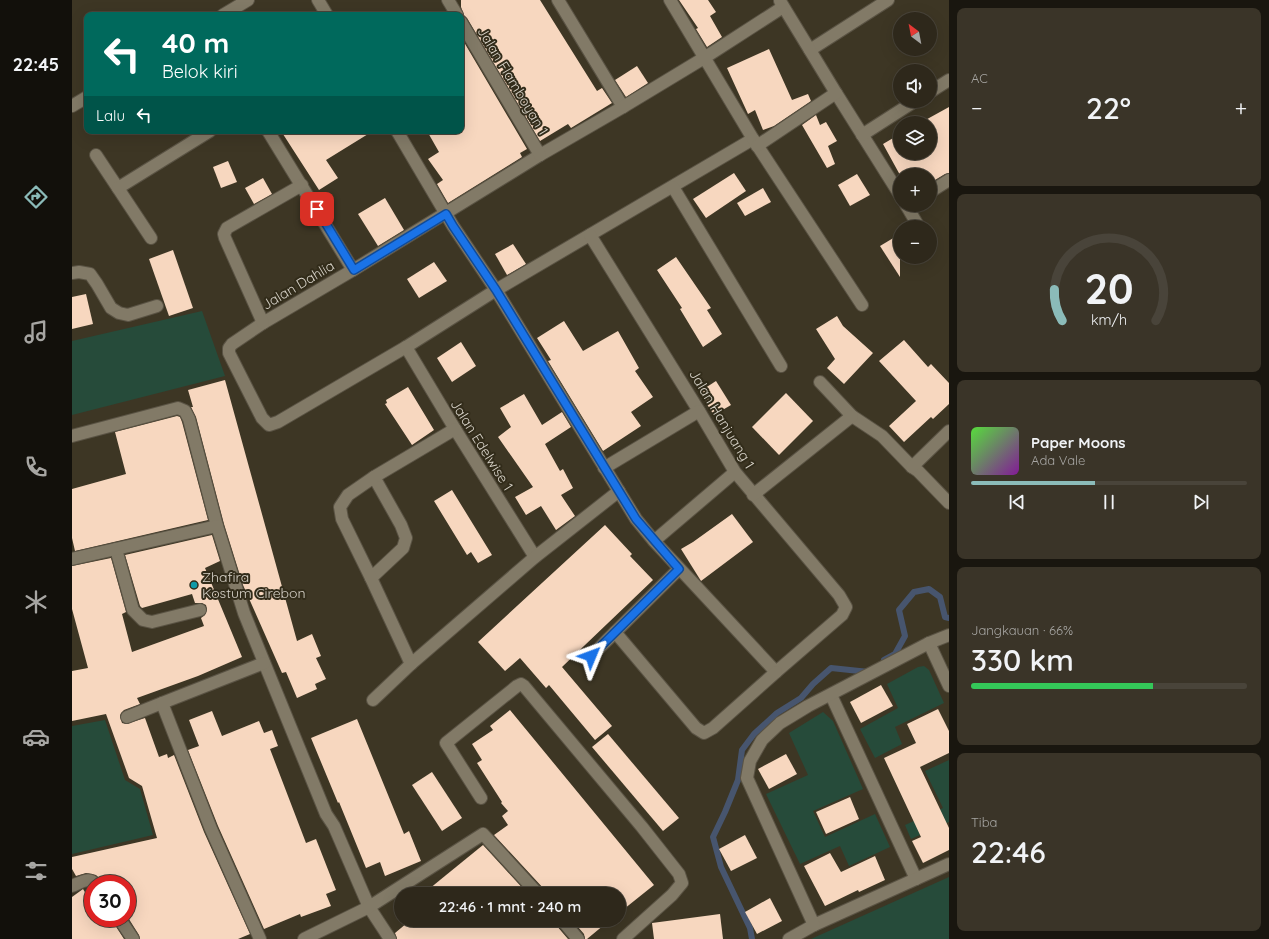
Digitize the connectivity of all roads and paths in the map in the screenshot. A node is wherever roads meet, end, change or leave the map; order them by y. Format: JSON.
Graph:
{"nodes":[{"id":1,"x":248,"y":0,"type":"edge"},
{"id":2,"x":318,"y":0,"type":"edge"},
{"id":3,"x":448,"y":0,"type":"edge"},
{"id":4,"x":558,"y":0,"type":"edge"},
{"id":5,"x":670,"y":0,"type":"edge"},
{"id":6,"x":888,"y":0,"type":"edge"},
{"id":7,"x":781,"y":4,"type":"edge"},
{"id":8,"x":228,"y":12,"type":"edge"},
{"id":9,"x":325,"y":12,"type":"edge"},
{"id":10,"x":455,"y":12,"type":"edge"},
{"id":11,"x":464,"y":27,"type":"edge"},
{"id":12,"x":810,"y":50,"type":"junction"},
{"id":13,"x":704,"y":58,"type":"junction"},
{"id":14,"x":949,"y":80,"type":"edge"},
{"id":15,"x":937,"y":88,"type":"edge"},
{"id":16,"x":836,"y":93,"type":"junction"},
{"id":17,"x":84,"y":99,"type":"edge"},
{"id":18,"x":72,"y":106,"type":"edge"},
{"id":19,"x":623,"y":107,"type":"junction"},
{"id":20,"x":904,"y":108,"type":"edge"},
{"id":21,"x":205,"y":134,"type":"edge"},
{"id":22,"x":270,"y":134,"type":"edge"},
{"id":23,"x":399,"y":134,"type":"edge"},
{"id":24,"x":862,"y":134,"type":"junction"},
{"id":25,"x":755,"y":142,"type":"junction"},
{"id":26,"x":96,"y":155,"type":"dead end"},
{"id":27,"x":540,"y":155,"type":"junction"},
{"id":28,"x":949,"y":180,"type":"edge"},
{"id":29,"x":893,"y":184,"type":"edge"},
{"id":30,"x":302,"y":185,"type":"junction"},
{"id":31,"x":673,"y":187,"type":"junction"},
{"id":32,"x":118,"y":188,"type":"junction"},
{"id":33,"x":937,"y":188,"type":"edge"},
{"id":34,"x":446,"y":214,"type":"junction"},
{"id":35,"x":590,"y":235,"type":"junction"},
{"id":36,"x":151,"y":238,"type":"dead end"},
{"id":37,"x":354,"y":270,"type":"junction"},
{"id":38,"x":72,"y":273,"type":"edge"},
{"id":39,"x":496,"y":290,"type":"junction"},
{"id":40,"x":862,"y":304,"type":"dead end"},
{"id":41,"x":157,"y":306,"type":"dead end"},
{"id":42,"x":263,"y":323,"type":"junction"},
{"id":43,"x":406,"y":347,"type":"junction"},
{"id":44,"x":781,"y":366,"type":"dead end"},
{"id":45,"x":820,"y":382,"type":"dead end"},
{"id":46,"x":700,"y":411,"type":"junction"},
{"id":47,"x":852,"y":416,"type":"junction"},
{"id":48,"x":455,"y":429,"type":"junction"},
{"id":49,"x":949,"y":431,"type":"edge"},
{"id":50,"x":72,"y":436,"type":"edge"},
{"id":51,"x":912,"y":467,"type":"junction"},
{"id":52,"x":604,"y":468,"type":"junction"},
{"id":53,"x":735,"y":472,"type":"junction"},
{"id":54,"x":374,"y":477,"type":"junction"},
{"id":55,"x":619,"y":491,"type":"junction"},
{"id":56,"x":753,"y":495,"type":"junction"},
{"id":57,"x":949,"y":503,"type":"edge"},
{"id":58,"x":217,"y":526,"type":"junction"},
{"id":59,"x":654,"y":541,"type":"junction"},
{"id":60,"x":116,"y":549,"type":"junction"},
{"id":61,"x":535,"y":557,"type":"junction"},
{"id":62,"x":72,"y":559,"type":"edge"},
{"id":63,"x":679,"y":569,"type":"junction"},
{"id":64,"x":371,"y":578,"type":"junction"},
{"id":65,"x":200,"y":610,"type":"dead end"},
{"id":66,"x":615,"y":632,"type":"junction"},
{"id":67,"x":949,"y":635,"type":"edge"},
{"id":68,"x":929,"y":643,"type":"junction"},
{"id":69,"x":591,"y":656,"type":"dead end"},
{"id":70,"x":264,"y":663,"type":"junction"},
{"id":71,"x":411,"y":664,"type":"junction"},
{"id":72,"x":776,"y":672,"type":"junction"},
{"id":73,"x":949,"y":686,"type":"edge"},
{"id":74,"x":831,"y":695,"type":"junction"},
{"id":75,"x":373,"y":700,"type":"dead end"},
{"id":76,"x":162,"y":703,"type":"junction"},
{"id":77,"x":127,"y":717,"type":"dead end"},
{"id":78,"x":481,"y":798,"type":"dead end"},
{"id":79,"x":949,"y":864,"type":"edge"},
{"id":80,"x":916,"y":879,"type":"junction"},
{"id":81,"x":84,"y":881,"type":"edge"},
{"id":82,"x":72,"y":886,"type":"edge"},
{"id":83,"x":400,"y":887,"type":"edge"},
{"id":84,"x":532,"y":887,"type":"edge"},
{"id":85,"x":394,"y":891,"type":"edge"},
{"id":86,"x":369,"y":907,"type":"junction"},
{"id":87,"x":814,"y":924,"type":"junction"},
{"id":88,"x":125,"y":927,"type":"edge"},
{"id":89,"x":568,"y":927,"type":"edge"},
{"id":90,"x":133,"y":939,"type":"edge"},
{"id":91,"x":260,"y":939,"type":"edge"},
{"id":92,"x":304,"y":939,"type":"edge"},
{"id":93,"x":390,"y":939,"type":"edge"},
{"id":94,"x":578,"y":939,"type":"edge"},
{"id":95,"x":623,"y":939,"type":"edge"},
{"id":96,"x":789,"y":939,"type":"edge"}],
"edges":[{"from":1,"to":8,"type":"street"},
{"from":2,"to":9,"type":"street"},
{"from":3,"to":10,"type":"street"},
{"from":4,"to":19,"type":"street"},
{"from":5,"to":13,"type":"street"},
{"from":6,"to":12,"type":"street"},
{"from":7,"to":12,"type":"street"},
{"from":7,"to":13,"type":"street","name":"Jalan Dahlia"},
{"from":11,"to":27,"type":"street","name":"Jalan Flamboyan 1"},
{"from":12,"to":16,"type":"street"},
{"from":13,"to":19,"type":"street","name":"Jalan Dahlia"},
{"from":13,"to":25,"type":"street"},
{"from":14,"to":15,"type":"street"},
{"from":16,"to":24,"type":"street"},
{"from":16,"to":25,"type":"street"},
{"from":17,"to":18,"type":"street"},
{"from":19,"to":27,"type":"street","name":"Jalan Dahlia"},
{"from":20,"to":24,"type":"street"},
{"from":21,"to":32,"type":"street"},
{"from":22,"to":30,"type":"street"},
{"from":23,"to":34,"type":"street"},
{"from":24,"to":29,"type":"street"},
{"from":25,"to":31,"type":"street"},
{"from":25,"to":40,"type":"street"},
{"from":26,"to":32,"type":"street"},
{"from":27,"to":34,"type":"street","name":"Jalan Dahlia"},
{"from":28,"to":33,"type":"street"},
{"from":30,"to":37,"type":"street"},
{"from":30,"to":42,"type":"street"},
{"from":31,"to":35,"type":"street"},
{"from":31,"to":44,"type":"street"},
{"from":32,"to":36,"type":"street"},
{"from":34,"to":37,"type":"street","name":"Jalan Dahlia"},
{"from":34,"to":39,"type":"street"},
{"from":35,"to":39,"type":"street"},
{"from":35,"to":46,"type":"street","name":"Jalan Hanjuang 1"},
{"from":37,"to":42,"type":"street","name":"Jalan Dahlia"},
{"from":38,"to":41,"type":"street"},
{"from":39,"to":43,"type":"street"},
{"from":39,"to":52,"type":"street"},
{"from":42,"to":43,"type":"street","name":"Jalan Dahlia"},
{"from":43,"to":48,"type":"street","name":"Jalan Edelwise 1"},
{"from":45,"to":47,"type":"street"},
{"from":46,"to":52,"type":"street"},
{"from":46,"to":53,"type":"street","name":"Jalan Hanjuang 1"},
{"from":47,"to":51,"type":"street"},
{"from":47,"to":56,"type":"street"},
{"from":48,"to":54,"type":"street"},
{"from":48,"to":61,"type":"street","name":"Jalan Edelwise 1"},
{"from":49,"to":51,"type":"street"},
{"from":50,"to":58,"type":"street"},
{"from":51,"to":57,"type":"street"},
{"from":52,"to":55,"type":"street"},
{"from":53,"to":56,"type":"street","name":"Jalan Hanjuang 1"},
{"from":53,"to":59,"type":"street"},
{"from":54,"to":64,"type":"street"},
{"from":54,"to":64,"type":"street"},
{"from":55,"to":59,"type":"street"},
{"from":55,"to":61,"type":"street"},
{"from":56,"to":72,"type":"street","name":"Jalan Hanjuang 1"},
{"from":58,"to":60,"type":"street"},
{"from":58,"to":70,"type":"street"},
{"from":59,"to":63,"type":"street"},
{"from":60,"to":62,"type":"street"},
{"from":60,"to":65,"type":"street"},
{"from":61,"to":71,"type":"street"},
{"from":63,"to":66,"type":"street"},
{"from":63,"to":72,"type":"street"},
{"from":64,"to":71,"type":"street"},
{"from":66,"to":69,"type":"street"},
{"from":66,"to":72,"type":"street"},
{"from":67,"to":68,"type":"street"},
{"from":68,"to":73,"type":"street"},
{"from":68,"to":74,"type":"street"},
{"from":70,"to":76,"type":"street"},
{"from":70,"to":86,"type":"street"},
{"from":71,"to":75,"type":"street"},
{"from":74,"to":80,"type":"street"},
{"from":74,"to":87,"type":"street"},
{"from":76,"to":77,"type":"street"},
{"from":76,"to":91,"type":"street"},
{"from":78,"to":95,"type":"street"},
{"from":79,"to":80,"type":"street"},
{"from":80,"to":87,"type":"street"},
{"from":81,"to":82,"type":"street"},
{"from":83,"to":84,"type":"street"},
{"from":85,"to":86,"type":"street"},
{"from":86,"to":92,"type":"street"},
{"from":86,"to":93,"type":"street"},
{"from":87,"to":96,"type":"street"},
{"from":88,"to":90,"type":"street"},
{"from":89,"to":94,"type":"street"}]}
